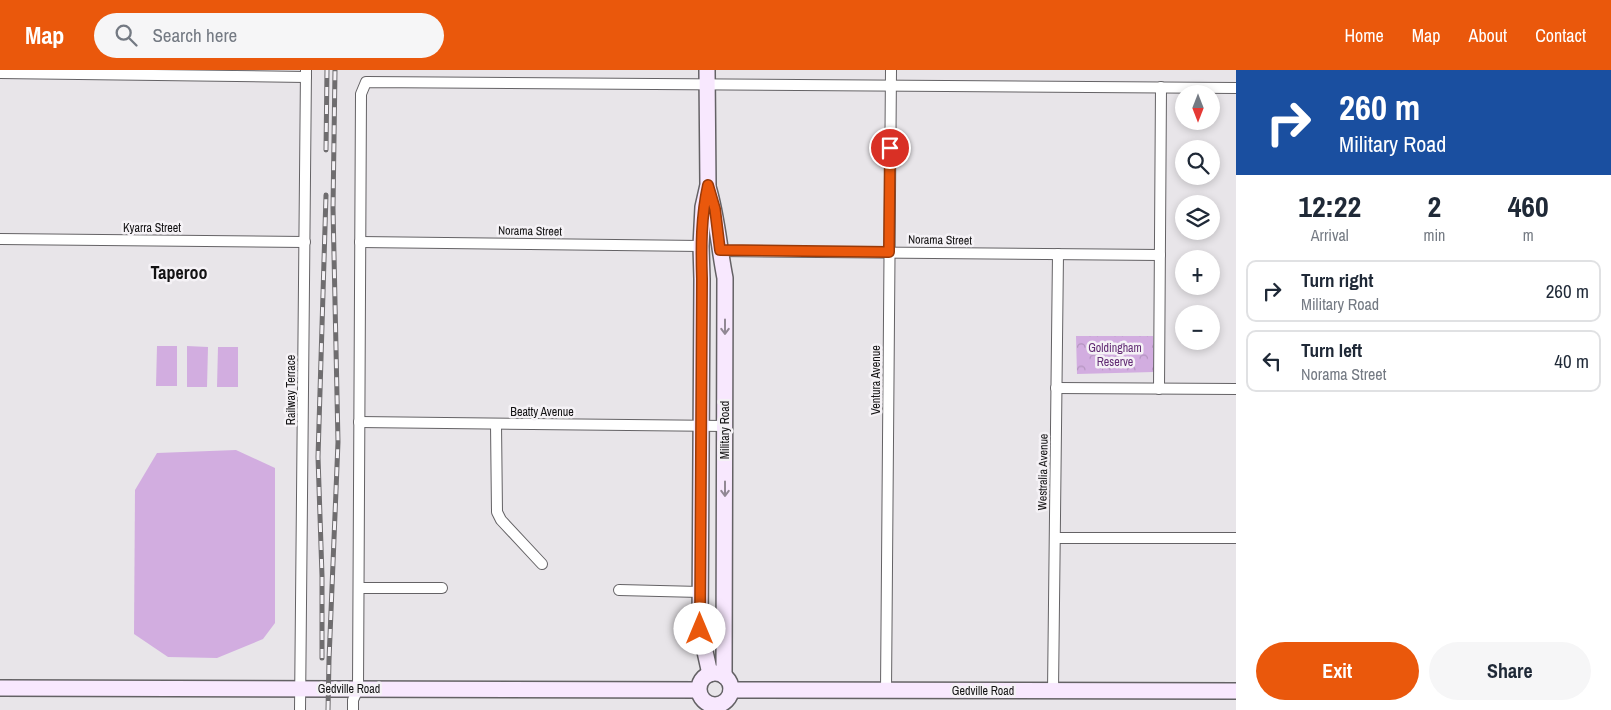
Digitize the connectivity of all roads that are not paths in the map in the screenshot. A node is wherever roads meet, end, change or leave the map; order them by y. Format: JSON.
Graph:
{"nodes":[{"id":1,"x":891,"y":70,"type":"edge"},
{"id":2,"x":0,"y":73,"type":"edge"},
{"id":3,"x":306,"y":74,"type":"edge"},
{"id":4,"x":707,"y":77,"type":"edge"},
{"id":5,"x":891,"y":85,"type":"junction"},
{"id":6,"x":1161,"y":87,"type":"junction"},
{"id":7,"x":1236,"y":88,"type":"edge"},
{"id":8,"x":708,"y":185,"type":"junction"},
{"id":9,"x":0,"y":239,"type":"edge"},
{"id":10,"x":305,"y":242,"type":"junction"},
{"id":11,"x":360,"y":242,"type":"junction"},
{"id":12,"x":701,"y":246,"type":"junction"},
{"id":13,"x":720,"y":250,"type":"junction"},
{"id":14,"x":889,"y":252,"type":"junction"},
{"id":15,"x":1058,"y":254,"type":"junction"},
{"id":16,"x":1160,"y":255,"type":"junction"},
{"id":17,"x":1056,"y":388,"type":"junction"},
{"id":18,"x":1159,"y":389,"type":"junction"},
{"id":19,"x":1236,"y":389,"type":"edge"},
{"id":20,"x":359,"y":422,"type":"junction"},
{"id":21,"x":496,"y":424,"type":"junction"},
{"id":22,"x":701,"y":426,"type":"junction"},
{"id":23,"x":725,"y":426,"type":"junction"},
{"id":24,"x":1055,"y":538,"type":"junction"},
{"id":25,"x":1236,"y":538,"type":"edge"},
{"id":26,"x":542,"y":564,"type":"dead end"},
{"id":27,"x":359,"y":588,"type":"junction"},
{"id":28,"x":442,"y":588,"type":"dead end"},
{"id":29,"x":619,"y":590,"type":"dead end"},
{"id":30,"x":700,"y":592,"type":"junction"},
{"id":31,"x":717,"y":675,"type":"junction"},
{"id":32,"x":0,"y":688,"type":"edge"},
{"id":33,"x":301,"y":689,"type":"junction"},
{"id":34,"x":358,"y":689,"type":"junction"},
{"id":35,"x":698,"y":690,"type":"junction"},
{"id":36,"x":886,"y":690,"type":"junction"},
{"id":37,"x":1054,"y":691,"type":"junction"},
{"id":38,"x":1236,"y":691,"type":"edge"},
{"id":39,"x":727,"y":701,"type":"edge"},
{"id":40,"x":708,"y":707,"type":"edge"},
{"id":41,"x":300,"y":710,"type":"edge"},
{"id":42,"x":353,"y":710,"type":"edge"}],
"edges":[{"from":1,"to":5,"type":"street","name":"Ventura Avenue"},
{"from":2,"to":3,"type":"street"},
{"from":3,"to":10,"type":"street","name":"Railway Terrace"},
{"from":4,"to":5,"type":"street"},
{"from":4,"to":8,"type":"street","name":"Military Road"},
{"from":4,"to":11,"type":"street"},
{"from":5,"to":6,"type":"street"},
{"from":5,"to":14,"type":"street","name":"Ventura Avenue"},
{"from":6,"to":7,"type":"street"},
{"from":6,"to":16,"type":"street"},
{"from":8,"to":12,"type":"street","name":"Military Road"},
{"from":8,"to":13,"type":"street","name":"Military Road"},
{"from":9,"to":10,"type":"street","name":"Kyarra Street"},
{"from":10,"to":33,"type":"street","name":"Railway Terrace"},
{"from":11,"to":12,"type":"street","name":"Norama Street"},
{"from":11,"to":20,"type":"street"},
{"from":12,"to":22,"type":"street","name":"Military Road"},
{"from":13,"to":14,"type":"street","name":"Norama Street"},
{"from":13,"to":23,"type":"street","name":"Military Road","one_way":true},
{"from":14,"to":15,"type":"street","name":"Norama Street"},
{"from":14,"to":36,"type":"street","name":"Ventura Avenue"},
{"from":15,"to":16,"type":"street","name":"Norama Street"},
{"from":15,"to":17,"type":"street","name":"Westralia Avenue"},
{"from":16,"to":18,"type":"street"},
{"from":17,"to":18,"type":"street"},
{"from":17,"to":24,"type":"street","name":"Westralia Avenue"},
{"from":18,"to":19,"type":"street"},
{"from":20,"to":21,"type":"street","name":"Beatty Avenue"},
{"from":20,"to":27,"type":"street"},
{"from":21,"to":22,"type":"street","name":"Beatty Avenue"},
{"from":21,"to":26,"type":"street"},
{"from":22,"to":23,"type":"street","name":"Beatty Avenue"},
{"from":22,"to":30,"type":"street","name":"Military Road"},
{"from":23,"to":31,"type":"street","name":"Military Road","one_way":true},
{"from":24,"to":25,"type":"street"},
{"from":24,"to":37,"type":"street","name":"Westralia Avenue"},
{"from":27,"to":28,"type":"street"},
{"from":27,"to":34,"type":"street"},
{"from":29,"to":30,"type":"street"},
{"from":30,"to":31,"type":"street","name":"Military Road"},
{"from":31,"to":35,"type":"street"},
{"from":31,"to":39,"type":"street"},
{"from":32,"to":33,"type":"street","name":"Gedville Road"},
{"from":33,"to":34,"type":"street","name":"Gedville Road"},
{"from":33,"to":41,"type":"street","name":"Railway Terrace"},
{"from":34,"to":35,"type":"street","name":"Gedville Road"},
{"from":34,"to":42,"type":"street"},
{"from":35,"to":40,"type":"street"},
{"from":36,"to":37,"type":"street","name":"Gedville Road"},
{"from":36,"to":39,"type":"street","name":"Gedville Road"},
{"from":37,"to":38,"type":"street","name":"Gedville Road"},
{"from":39,"to":40,"type":"street"}]}
